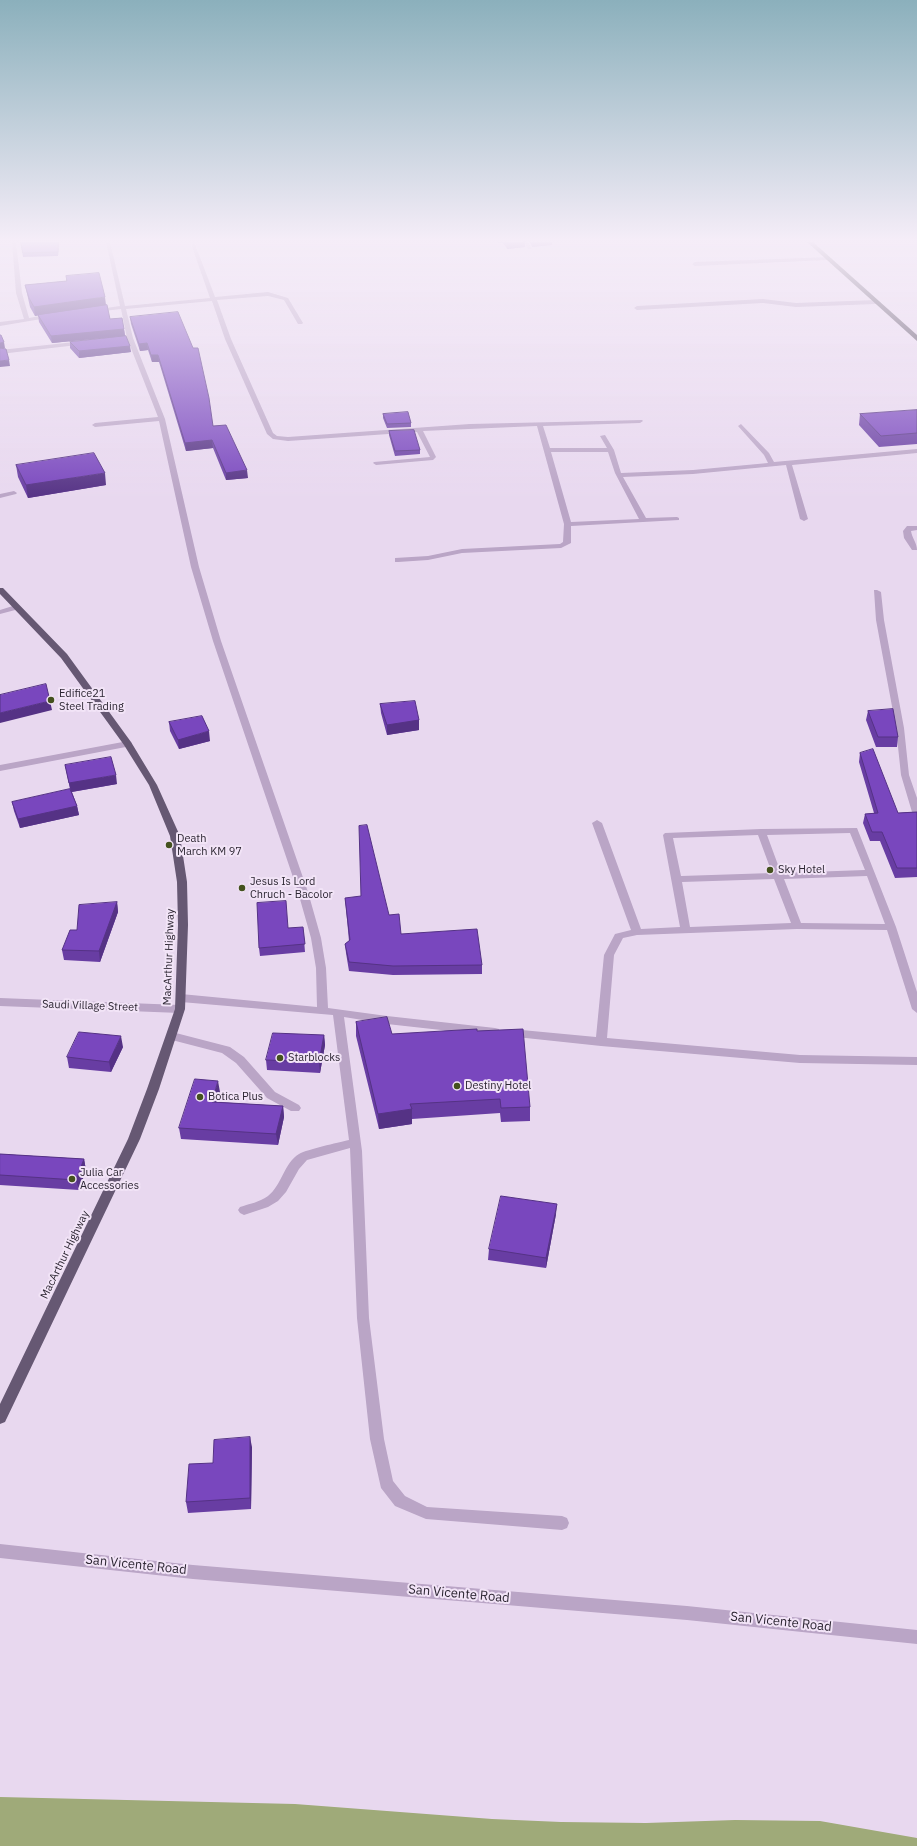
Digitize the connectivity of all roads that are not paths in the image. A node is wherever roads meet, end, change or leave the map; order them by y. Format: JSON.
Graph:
{"nodes":[{"id":1,"x":124,"y":328,"type":"edge"},
{"id":2,"x":224,"y":328,"type":"edge"},
{"id":3,"x":905,"y":328,"type":"edge"},
{"id":4,"x":917,"y":339,"type":"edge"},
{"id":5,"x":91,"y":342,"type":"edge"},
{"id":6,"x":0,"y":352,"type":"edge"},
{"id":7,"x":162,"y":419,"type":"junction"},
{"id":8,"x":640,"y":421,"type":"dead end"},
{"id":9,"x":95,"y":425,"type":"dead end"},
{"id":10,"x":540,"y":425,"type":"junction"},
{"id":11,"x":741,"y":426,"type":"dead end"},
{"id":12,"x":419,"y":430,"type":"junction"},
{"id":13,"x":603,"y":436,"type":"dead end"},
{"id":14,"x":548,"y":450,"type":"junction"},
{"id":15,"x":611,"y":450,"type":"junction"},
{"id":16,"x":916,"y":452,"type":"edge"},
{"id":17,"x":788,"y":462,"type":"junction"},
{"id":18,"x":376,"y":463,"type":"dead end"},
{"id":19,"x":771,"y":463,"type":"junction"},
{"id":20,"x":619,"y":475,"type":"junction"},
{"id":21,"x":14,"y":493,"type":"dead end"},
{"id":22,"x":0,"y":496,"type":"edge"},
{"id":23,"x":677,"y":519,"type":"dead end"},
{"id":24,"x":804,"y":519,"type":"dead end"},
{"id":25,"x":643,"y":521,"type":"junction"},
{"id":26,"x":568,"y":524,"type":"junction"},
{"id":27,"x":917,"y":528,"type":"edge"},
{"id":28,"x":915,"y":548,"type":"dead end"},
{"id":29,"x":398,"y":560,"type":"dead end"},
{"id":30,"x":0,"y":590,"type":"edge"},
{"id":31,"x":877,"y":592,"type":"dead end"},
{"id":32,"x":16,"y":607,"type":"junction"},
{"id":33,"x":0,"y":612,"type":"edge"},
{"id":34,"x":128,"y":744,"type":"junction"},
{"id":35,"x":0,"y":768,"type":"edge"},
{"id":36,"x":917,"y":812,"type":"edge"},
{"id":37,"x":597,"y":823,"type":"dead end"},
{"id":38,"x":761,"y":832,"type":"junction"},
{"id":39,"x":870,"y":874,"type":"junction"},
{"id":40,"x":778,"y":876,"type":"junction"},
{"id":41,"x":677,"y":879,"type":"junction"},
{"id":42,"x":797,"y":926,"type":"junction"},
{"id":43,"x":891,"y":927,"type":"junction"},
{"id":44,"x":686,"y":930,"type":"junction"},
{"id":45,"x":637,"y":932,"type":"junction"},
{"id":46,"x":181,"y":998,"type":"junction"},
{"id":47,"x":0,"y":1002,"type":"edge"},
{"id":48,"x":180,"y":1009,"type":"junction"},
{"id":49,"x":917,"y":1009,"type":"edge"},
{"id":50,"x":323,"y":1011,"type":"junction"},
{"id":51,"x":338,"y":1012,"type":"junction"},
{"id":52,"x":172,"y":1036,"type":"junction"},
{"id":53,"x":601,"y":1042,"type":"junction"},
{"id":54,"x":917,"y":1061,"type":"edge"},
{"id":55,"x":295,"y":1108,"type":"dead end"},
{"id":56,"x":355,"y":1142,"type":"junction"},
{"id":57,"x":244,"y":1210,"type":"dead end"},
{"id":58,"x":0,"y":1418,"type":"edge"},
{"id":59,"x":562,"y":1523,"type":"dead end"},
{"id":60,"x":0,"y":1551,"type":"edge"},
{"id":61,"x":917,"y":1637,"type":"edge"}],
"edges":[{"from":1,"to":7,"type":"street"},
{"from":2,"to":12,"type":"street"},
{"from":3,"to":4,"type":"highway"},
{"from":5,"to":6,"type":"street"},
{"from":7,"to":9,"type":"street"},
{"from":7,"to":50,"type":"street"},
{"from":8,"to":10,"type":"street"},
{"from":10,"to":12,"type":"street"},
{"from":10,"to":14,"type":"street"},
{"from":11,"to":19,"type":"street"},
{"from":12,"to":18,"type":"street"},
{"from":13,"to":15,"type":"street"},
{"from":14,"to":15,"type":"street"},
{"from":14,"to":26,"type":"street"},
{"from":15,"to":20,"type":"street"},
{"from":16,"to":17,"type":"street"},
{"from":17,"to":19,"type":"street"},
{"from":17,"to":24,"type":"street"},
{"from":19,"to":20,"type":"street"},
{"from":20,"to":25,"type":"street"},
{"from":21,"to":22,"type":"street"},
{"from":23,"to":25,"type":"street"},
{"from":25,"to":26,"type":"street"},
{"from":26,"to":29,"type":"street"},
{"from":27,"to":28,"type":"street"},
{"from":30,"to":32,"type":"main road","name":"MacArthur Highway"},
{"from":31,"to":36,"type":"street"},
{"from":32,"to":33,"type":"street"},
{"from":32,"to":34,"type":"main road","name":"MacArthur Highway"},
{"from":34,"to":35,"type":"street"},
{"from":34,"to":46,"type":"main road","name":"MacArthur Highway"},
{"from":37,"to":45,"type":"street"},
{"from":38,"to":39,"type":"street"},
{"from":38,"to":40,"type":"street"},
{"from":38,"to":41,"type":"street"},
{"from":39,"to":40,"type":"street"},
{"from":39,"to":43,"type":"street"},
{"from":40,"to":41,"type":"street"},
{"from":40,"to":42,"type":"street"},
{"from":41,"to":44,"type":"street"},
{"from":42,"to":43,"type":"street"},
{"from":42,"to":44,"type":"street"},
{"from":43,"to":49,"type":"street"},
{"from":44,"to":45,"type":"street"},
{"from":45,"to":53,"type":"street"},
{"from":46,"to":48,"type":"main road","name":"MacArthur Highway"},
{"from":46,"to":50,"type":"street"},
{"from":47,"to":48,"type":"street","name":"Saudi Village Street"},
{"from":48,"to":52,"type":"main road","name":"MacArthur Highway"},
{"from":50,"to":51,"type":"street"},
{"from":51,"to":53,"type":"street"},
{"from":51,"to":56,"type":"street"},
{"from":52,"to":55,"type":"street"},
{"from":52,"to":58,"type":"main road","name":"MacArthur Highway"},
{"from":53,"to":54,"type":"street"},
{"from":56,"to":57,"type":"street"},
{"from":56,"to":59,"type":"street"},
{"from":60,"to":61,"type":"street","name":"San Vicente Road"}]}
